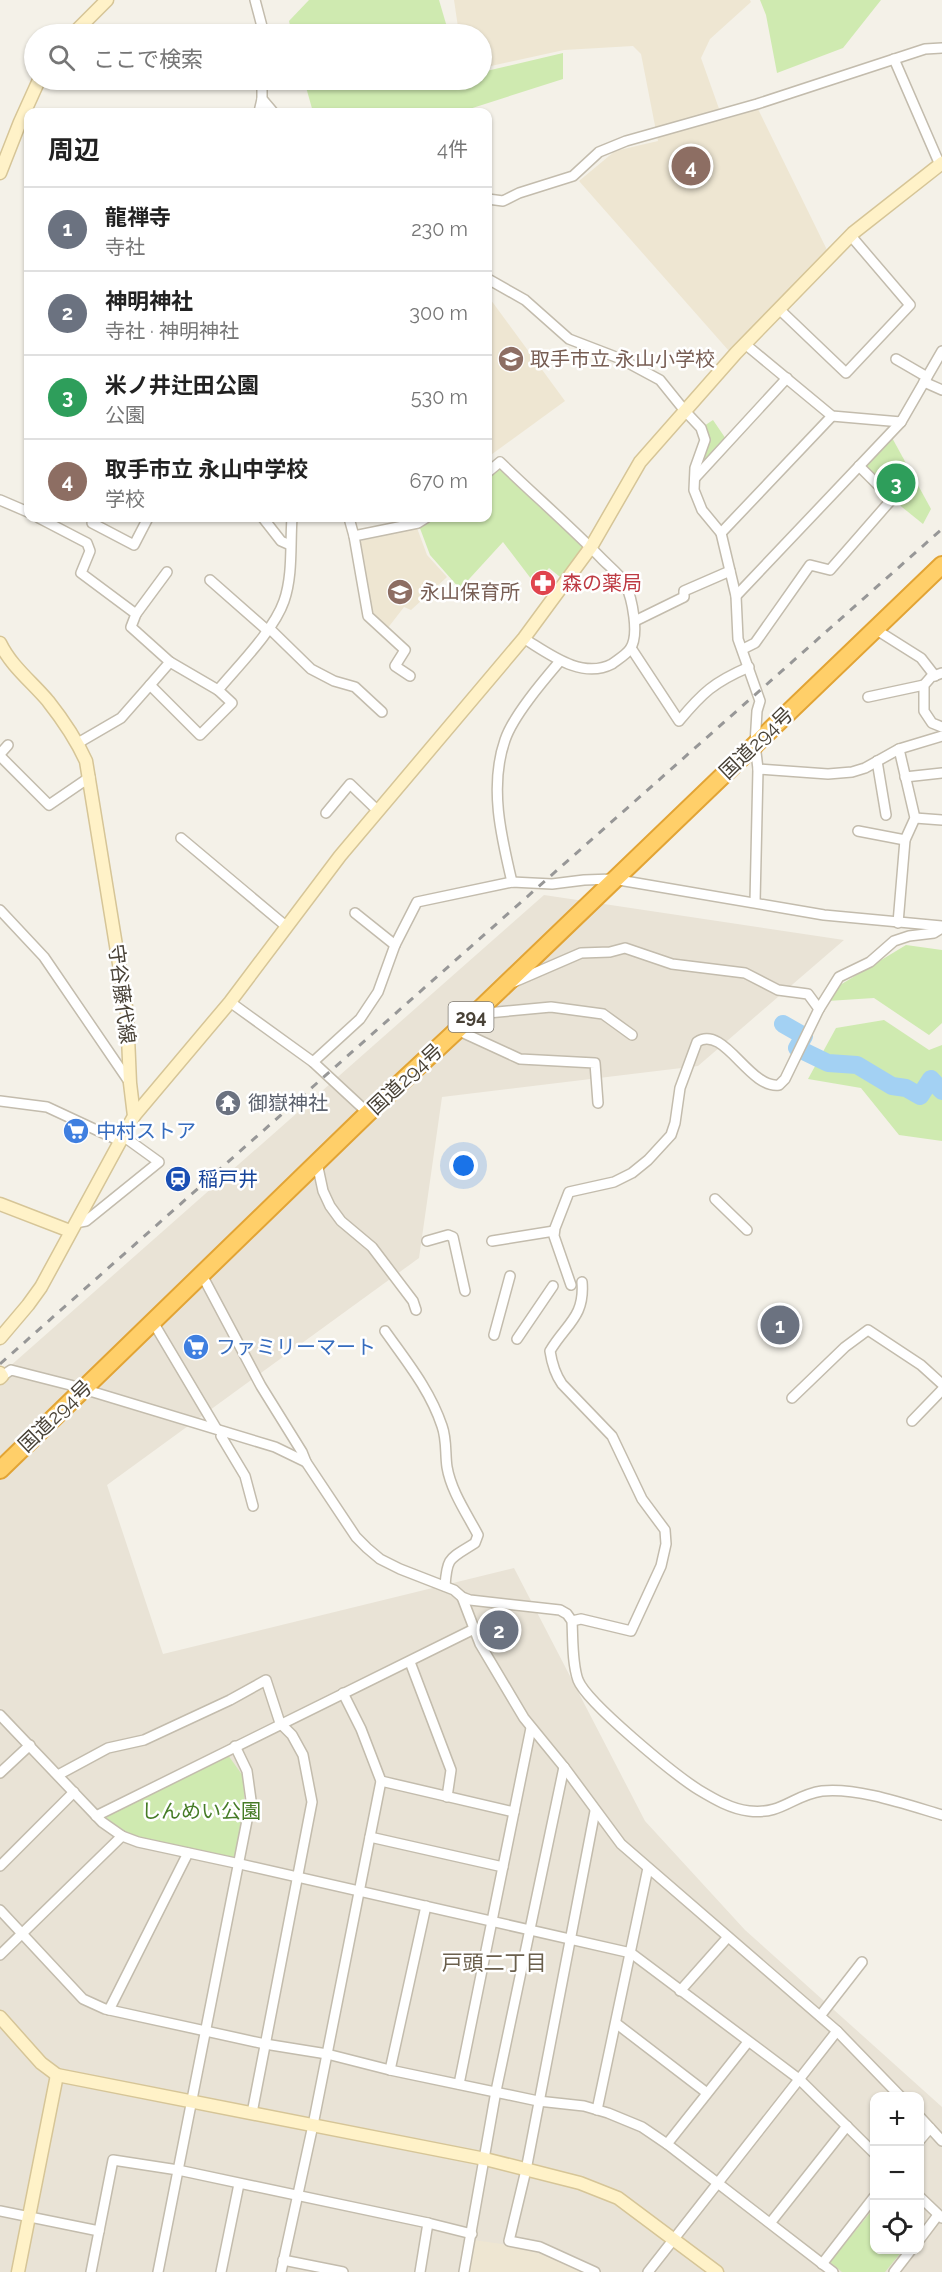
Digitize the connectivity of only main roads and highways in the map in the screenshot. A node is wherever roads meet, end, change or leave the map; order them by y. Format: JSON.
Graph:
{"nodes":[{"id":1,"x":942,"y":565,"type":"edge"},
{"id":2,"x":0,"y":1470,"type":"edge"}],
"edges":[{"from":1,"to":2,"type":"highway","name":"国道294号","number":"294"}]}
